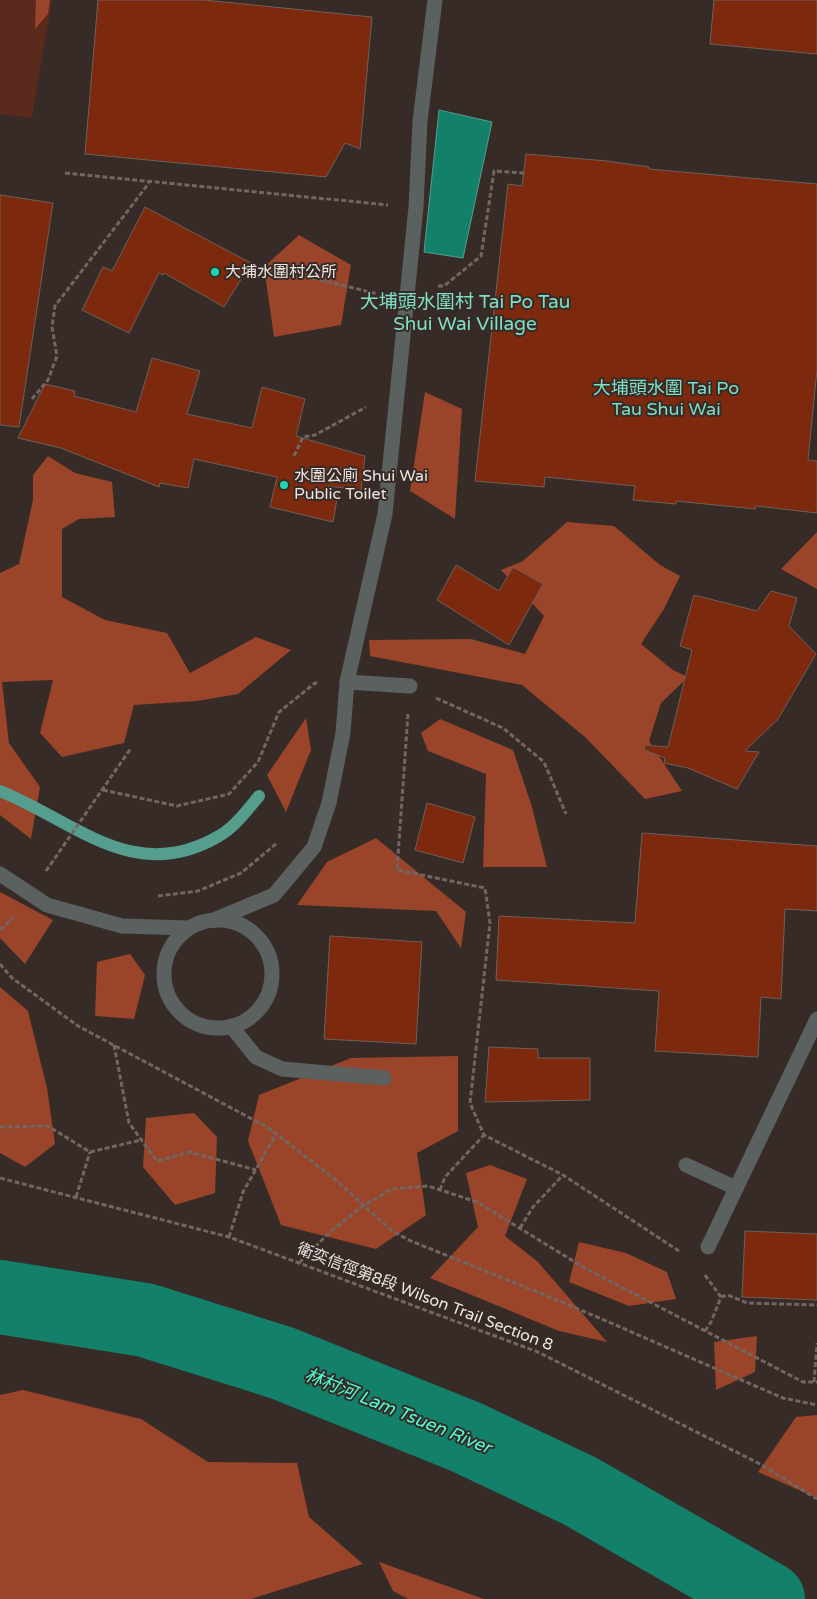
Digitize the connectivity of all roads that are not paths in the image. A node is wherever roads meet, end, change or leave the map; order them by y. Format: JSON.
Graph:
{"nodes":[{"id":1,"x":435,"y":0,"type":"edge"},
{"id":2,"x":347,"y":682,"type":"junction"},
{"id":3,"x":410,"y":686,"type":"road end"},
{"id":4,"x":0,"y":874,"type":"edge"},
{"id":5,"x":214,"y":920,"type":"junction"},
{"id":6,"x":188,"y":928,"type":"junction"},
{"id":7,"x":817,"y":1019,"type":"edge"},
{"id":8,"x":231,"y":1026,"type":"junction"},
{"id":9,"x":384,"y":1078,"type":"dead end"},
{"id":10,"x":686,"y":1165,"type":"dead end"},
{"id":11,"x":736,"y":1188,"type":"junction"},
{"id":12,"x":708,"y":1247,"type":"dead end"}],
"edges":[{"from":1,"to":2,"type":"street"},
{"from":2,"to":3,"type":"street"},
{"from":2,"to":5,"type":"street"},
{"from":4,"to":6,"type":"street"},
{"from":5,"to":6,"type":"street"},
{"from":5,"to":8,"type":"street"},
{"from":6,"to":8,"type":"street"},
{"from":7,"to":11,"type":"street"},
{"from":8,"to":9,"type":"street"},
{"from":10,"to":11,"type":"street"},
{"from":11,"to":12,"type":"street"}]}
